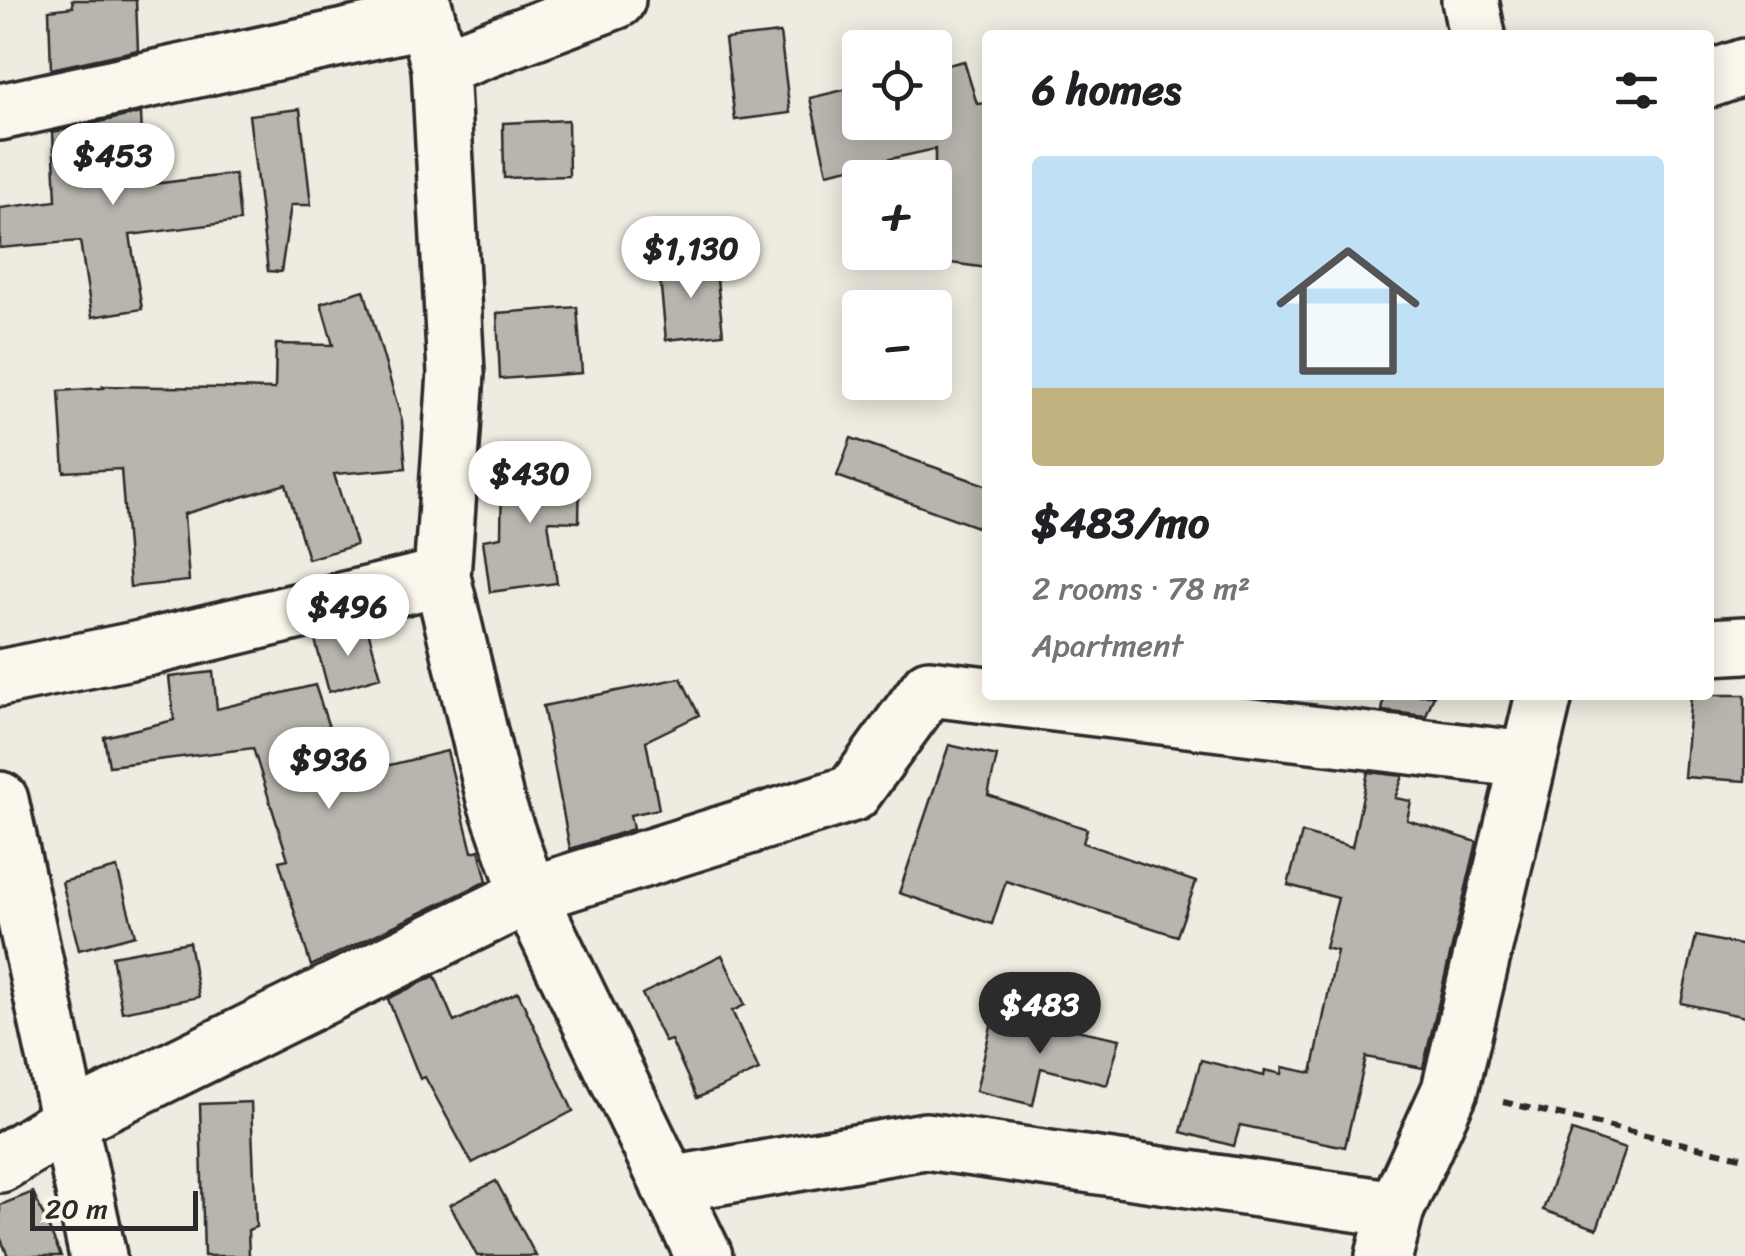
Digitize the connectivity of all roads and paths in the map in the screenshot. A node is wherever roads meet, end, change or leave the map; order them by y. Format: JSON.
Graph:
{"nodes":[{"id":1,"x":618,"y":0,"type":"edge"},
{"id":2,"x":1470,"y":0,"type":"edge"},
{"id":3,"x":430,"y":29,"type":"edge"},
{"id":4,"x":1475,"y":30,"type":"edge"},
{"id":5,"x":1745,"y":67,"type":"edge"},
{"id":6,"x":1714,"y":79,"type":"edge"},
{"id":7,"x":0,"y":112,"type":"edge"},
{"id":8,"x":442,"y":577,"type":"junction"},
{"id":9,"x":1745,"y":646,"type":"edge"},
{"id":10,"x":1714,"y":648,"type":"edge"},
{"id":11,"x":0,"y":678,"type":"edge"},
{"id":12,"x":982,"y":694,"type":"edge"},
{"id":13,"x":1028,"y":700,"type":"edge"},
{"id":14,"x":1543,"y":700,"type":"edge"},
{"id":15,"x":1526,"y":760,"type":"junction"},
{"id":16,"x":0,"y":800,"type":"edge"},
{"id":17,"x":529,"y":896,"type":"junction"},
{"id":18,"x":1450,"y":1090,"type":"junction"},
{"id":19,"x":71,"y":1120,"type":"junction"},
{"id":20,"x":1745,"y":1158,"type":"edge"},
{"id":21,"x":0,"y":1164,"type":"edge"},
{"id":22,"x":669,"y":1186,"type":"junction"},
{"id":23,"x":1390,"y":1232,"type":"edge"},
{"id":24,"x":98,"y":1256,"type":"edge"},
{"id":25,"x":704,"y":1256,"type":"edge"}],
"edges":[{"from":1,"to":3,"type":"street"},
{"from":2,"to":4,"type":"street"},
{"from":3,"to":7,"type":"street"},
{"from":3,"to":8,"type":"street"},
{"from":5,"to":6,"type":"street"},
{"from":8,"to":11,"type":"street"},
{"from":8,"to":17,"type":"street"},
{"from":9,"to":10,"type":"street"},
{"from":12,"to":17,"type":"street"},
{"from":13,"to":15,"type":"street"},
{"from":14,"to":15,"type":"street"},
{"from":15,"to":18,"type":"street"},
{"from":16,"to":19,"type":"street"},
{"from":17,"to":19,"type":"street"},
{"from":17,"to":22,"type":"street"},
{"from":18,"to":20,"type":"path"},
{"from":18,"to":23,"type":"street"},
{"from":19,"to":21,"type":"street"},
{"from":19,"to":24,"type":"street"},
{"from":22,"to":23,"type":"street"},
{"from":22,"to":25,"type":"street"}]}
